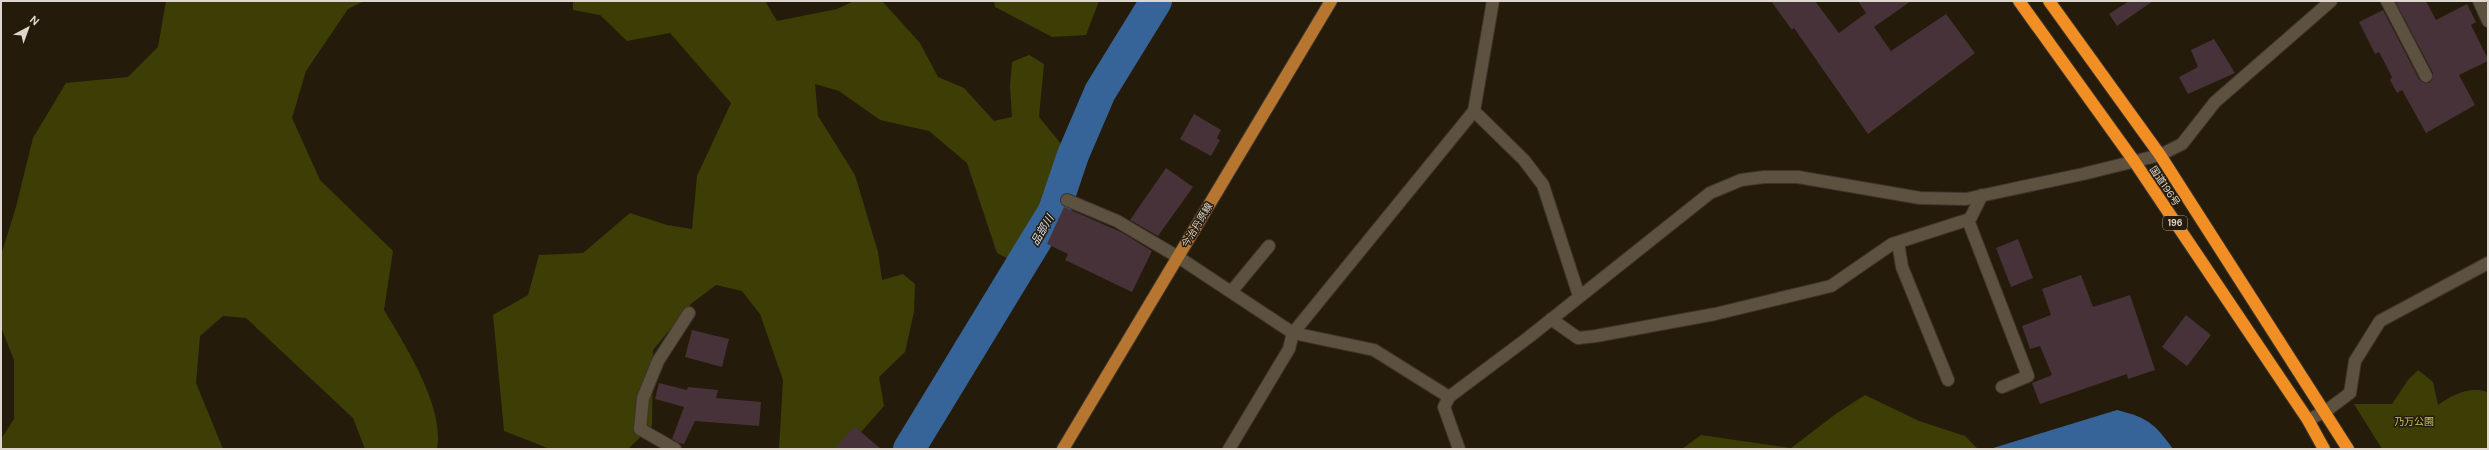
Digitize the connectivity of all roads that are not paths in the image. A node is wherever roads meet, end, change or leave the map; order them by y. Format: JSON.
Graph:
{"nodes":[{"id":1,"x":1331,"y":1,"type":"edge"},
{"id":2,"x":1493,"y":1,"type":"edge"},
{"id":3,"x":2019,"y":1,"type":"edge"},
{"id":4,"x":2049,"y":1,"type":"edge"},
{"id":5,"x":2387,"y":1,"type":"edge"},
{"id":6,"x":2479,"y":1,"type":"edge"},
{"id":7,"x":2324,"y":4,"type":"edge"},
{"id":8,"x":2488,"y":21,"type":"edge"},
{"id":9,"x":2426,"y":76,"type":"dead end"},
{"id":10,"x":1474,"y":110,"type":"junction"},
{"id":11,"x":2160,"y":155,"type":"junction"},
{"id":12,"x":2134,"y":161,"type":"junction"},
{"id":13,"x":1982,"y":195,"type":"junction"},
{"id":14,"x":1067,"y":200,"type":"dead end"},
{"id":15,"x":1968,"y":220,"type":"junction"},
{"id":16,"x":1898,"y":242,"type":"junction"},
{"id":17,"x":1269,"y":246,"type":"dead end"},
{"id":18,"x":1178,"y":257,"type":"junction"},
{"id":19,"x":2488,"y":263,"type":"edge"},
{"id":20,"x":1231,"y":292,"type":"junction"},
{"id":21,"x":1579,"y":296,"type":"junction"},
{"id":22,"x":689,"y":313,"type":"dead end"},
{"id":23,"x":1551,"y":319,"type":"junction"},
{"id":24,"x":1293,"y":333,"type":"junction"},
{"id":25,"x":1948,"y":380,"type":"dead end"},
{"id":26,"x":2002,"y":387,"type":"dead end"},
{"id":27,"x":1449,"y":397,"type":"junction"},
{"id":28,"x":2326,"y":411,"type":"junction"},
{"id":29,"x":2308,"y":420,"type":"junction"},
{"id":30,"x":674,"y":449,"type":"edge"},
{"id":31,"x":1063,"y":449,"type":"edge"},
{"id":32,"x":1229,"y":449,"type":"edge"},
{"id":33,"x":1459,"y":449,"type":"edge"},
{"id":34,"x":2324,"y":449,"type":"edge"},
{"id":35,"x":2348,"y":449,"type":"edge"}],
"edges":[{"from":1,"to":18,"type":"main road","name":"今治丹原線"},
{"from":2,"to":10,"type":"street"},
{"from":3,"to":12,"type":"highway","name":"国道196号","number":"196"},
{"from":4,"to":11,"type":"highway","name":"国道196号","number":"196"},
{"from":5,"to":9,"type":"street"},
{"from":6,"to":8,"type":"street"},
{"from":7,"to":11,"type":"street"},
{"from":10,"to":21,"type":"street"},
{"from":10,"to":24,"type":"street"},
{"from":11,"to":12,"type":"street"},
{"from":11,"to":28,"type":"highway","name":"国道196号","number":"196"},
{"from":12,"to":13,"type":"street"},
{"from":12,"to":29,"type":"highway","name":"国道196号","number":"196"},
{"from":13,"to":15,"type":"street"},
{"from":13,"to":21,"type":"street"},
{"from":14,"to":18,"type":"street"},
{"from":15,"to":16,"type":"street"},
{"from":15,"to":26,"type":"street"},
{"from":16,"to":23,"type":"street"},
{"from":16,"to":25,"type":"street"},
{"from":17,"to":20,"type":"street"},
{"from":18,"to":20,"type":"street"},
{"from":18,"to":31,"type":"main road","name":"今治丹原線"},
{"from":19,"to":28,"type":"street"},
{"from":20,"to":24,"type":"street"},
{"from":21,"to":23,"type":"street"},
{"from":22,"to":30,"type":"street"},
{"from":23,"to":27,"type":"street"},
{"from":24,"to":27,"type":"street"},
{"from":24,"to":32,"type":"street"},
{"from":27,"to":33,"type":"street"},
{"from":28,"to":29,"type":"street"},
{"from":28,"to":35,"type":"highway","name":"国道196号","number":"196"},
{"from":29,"to":34,"type":"highway","name":"国道196号","number":"196"}]}
